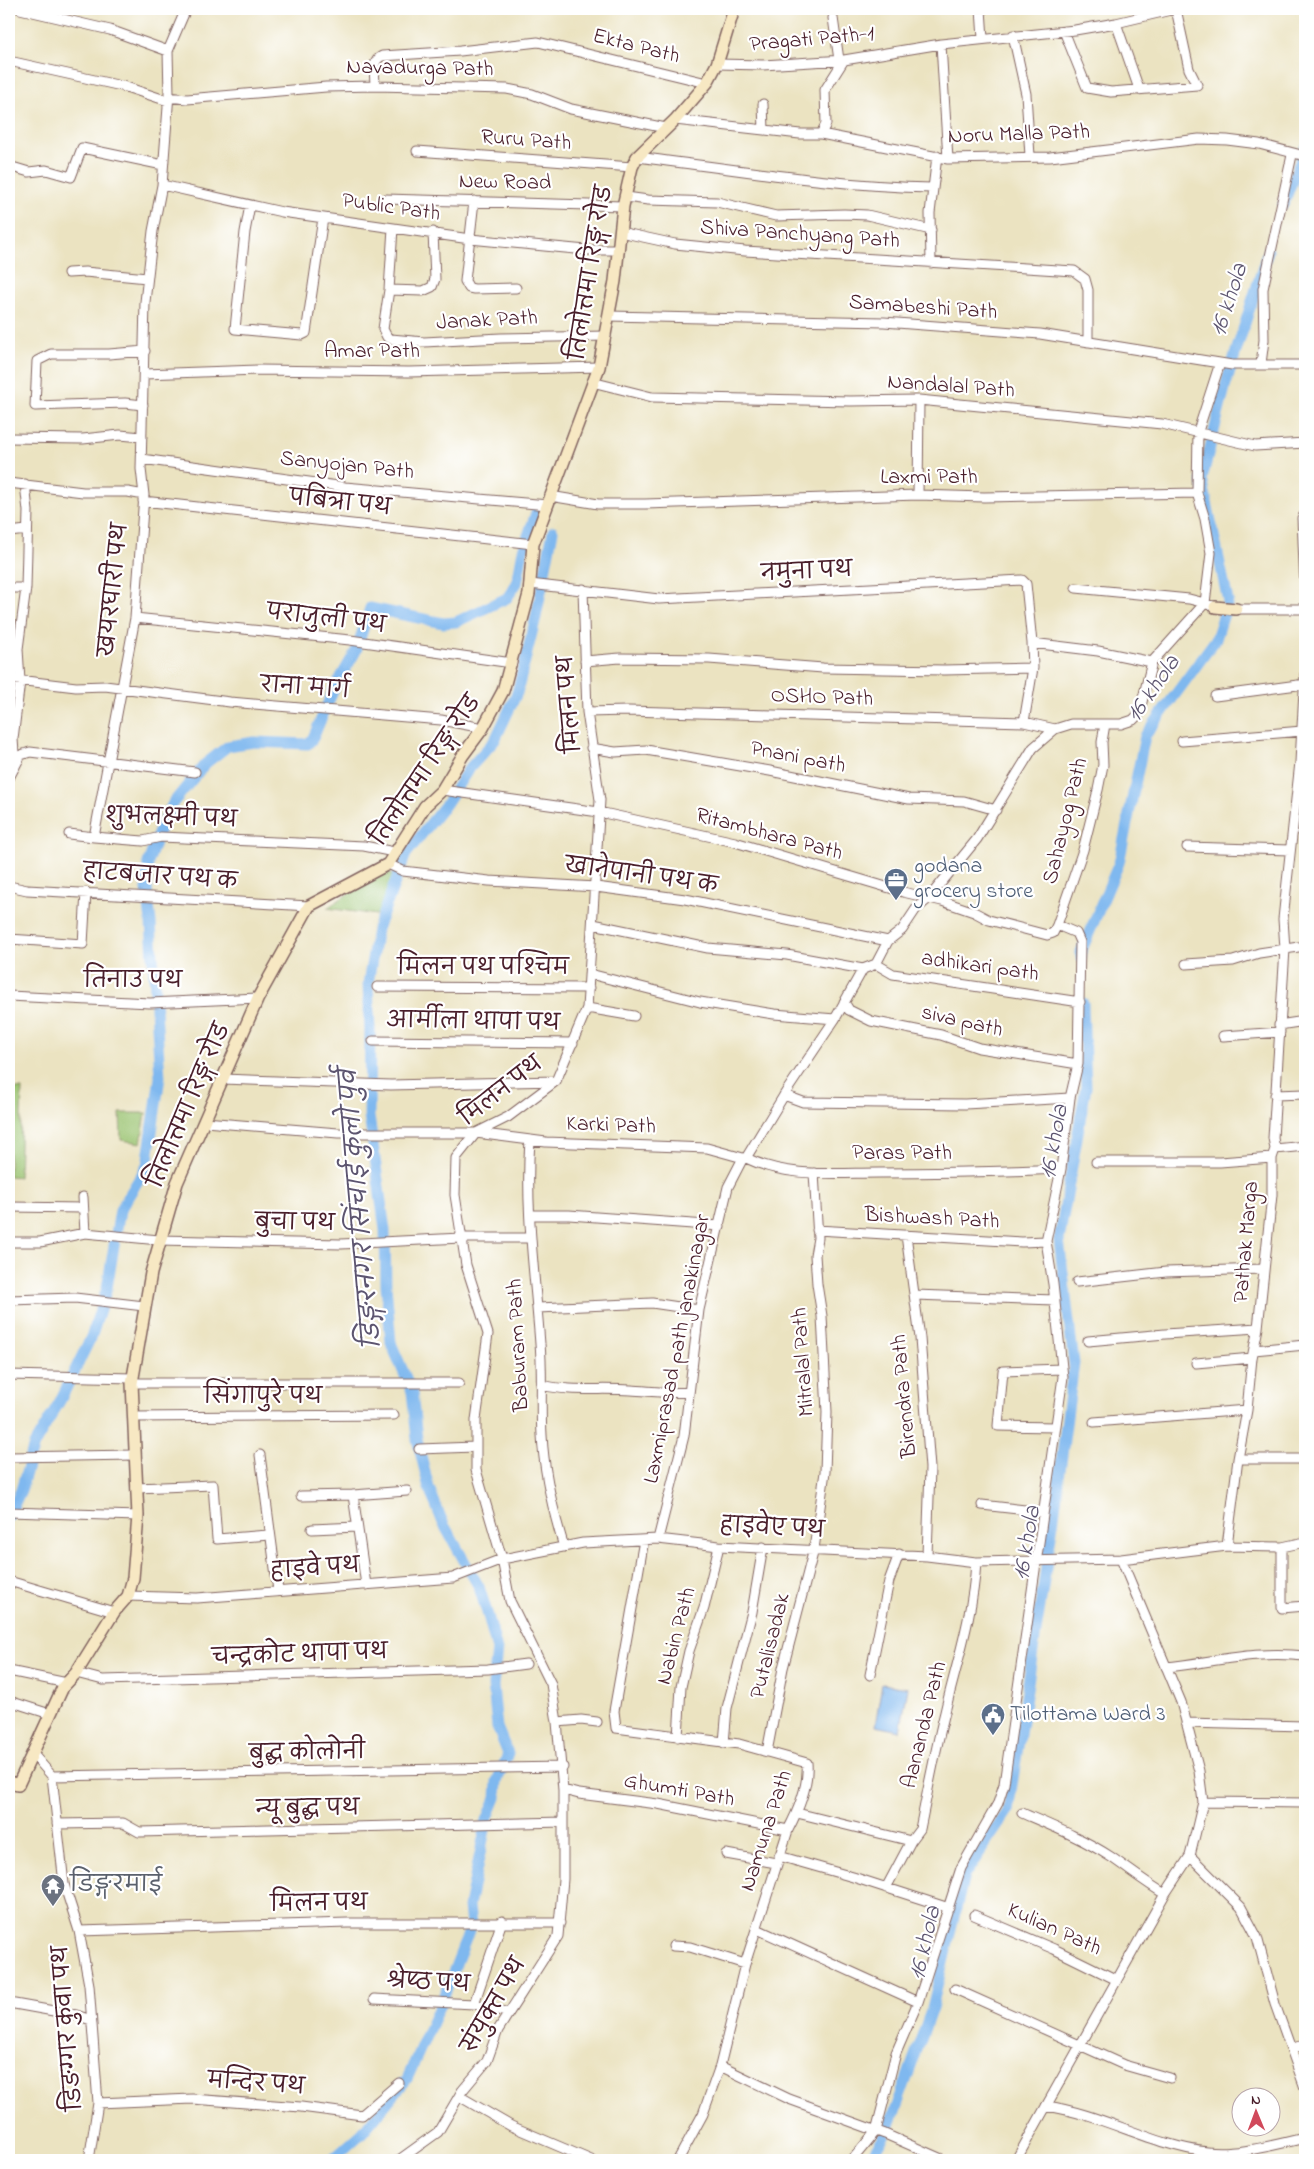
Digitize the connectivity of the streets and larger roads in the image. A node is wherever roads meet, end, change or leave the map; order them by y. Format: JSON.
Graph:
{"nodes":[{"id":1,"x":20,"y":9,"type":"edge"},
{"id":2,"x":186,"y":9,"type":"edge"},
{"id":3,"x":734,"y":9,"type":"edge"},
{"id":4,"x":981,"y":9,"type":"edge"},
{"id":5,"x":1176,"y":9,"type":"edge"},
{"id":6,"x":833,"y":18,"type":"dead end"},
{"id":7,"x":1116,"y":23,"type":"junction"},
{"id":8,"x":1064,"y":31,"type":"junction"},
{"id":9,"x":1013,"y":35,"type":"junction"},
{"id":10,"x":983,"y":39,"type":"junction"},
{"id":11,"x":941,"y":44,"type":"junction"},
{"id":12,"x":168,"y":51,"type":"junction"},
{"id":13,"x":842,"y":60,"type":"junction"},
{"id":14,"x":9,"y":61,"type":"edge"},
{"id":15,"x":717,"y":64,"type":"junction"},
{"id":16,"x":707,"y":83,"type":"junction"},
{"id":17,"x":375,"y":86,"type":"junction"},
{"id":18,"x":1139,"y":89,"type":"junction"},
{"id":19,"x":168,"y":99,"type":"junction"},
{"id":20,"x":763,"y":104,"type":"dead end"},
{"id":21,"x":671,"y":124,"type":"junction"},
{"id":22,"x":764,"y":130,"type":"junction"},
{"id":23,"x":822,"y":134,"type":"junction"},
{"id":24,"x":417,"y":151,"type":"dead end"},
{"id":25,"x":1292,"y":155,"type":"junction"},
{"id":26,"x":936,"y":156,"type":"junction"},
{"id":27,"x":1030,"y":156,"type":"junction"},
{"id":28,"x":1305,"y":156,"type":"edge"},
{"id":29,"x":948,"y":159,"type":"junction"},
{"id":30,"x":634,"y":162,"type":"junction"},
{"id":31,"x":163,"y":165,"type":"junction"},
{"id":32,"x":9,"y":166,"type":"edge"},
{"id":33,"x":162,"y":185,"type":"junction"},
{"id":34,"x":932,"y":188,"type":"junction"},
{"id":35,"x":385,"y":199,"type":"dead end"},
{"id":36,"x":474,"y":201,"type":"junction"},
{"id":37,"x":625,"y":202,"type":"junction"},
{"id":38,"x":250,"y":205,"type":"junction"},
{"id":39,"x":323,"y":218,"type":"junction"},
{"id":40,"x":392,"y":228,"type":"junction"},
{"id":41,"x":931,"y":230,"type":"junction"},
{"id":42,"x":433,"y":232,"type":"junction"},
{"id":43,"x":620,"y":232,"type":"junction"},
{"id":44,"x":470,"y":239,"type":"junction"},
{"id":45,"x":618,"y":250,"type":"junction"},
{"id":46,"x":931,"y":263,"type":"junction"},
{"id":47,"x":68,"y":273,"type":"dead end"},
{"id":48,"x":147,"y":278,"type":"junction"},
{"id":49,"x":516,"y":288,"type":"dead end"},
{"id":50,"x":389,"y":290,"type":"junction"},
{"id":51,"x":610,"y":316,"type":"junction"},
{"id":52,"x":606,"y":336,"type":"junction"},
{"id":53,"x":1088,"y":342,"type":"junction"},
{"id":54,"x":145,"y":351,"type":"junction"},
{"id":55,"x":1220,"y":363,"type":"junction"},
{"id":56,"x":1261,"y":364,"type":"junction"},
{"id":57,"x":1305,"y":365,"type":"edge"},
{"id":58,"x":599,"y":367,"type":"junction"},
{"id":59,"x":144,"y":374,"type":"junction"},
{"id":60,"x":592,"y":382,"type":"junction"},
{"id":61,"x":919,"y":400,"type":"junction"},
{"id":62,"x":144,"y":405,"type":"junction"},
{"id":63,"x":1198,"y":431,"type":"junction"},
{"id":64,"x":142,"y":437,"type":"junction"},
{"id":65,"x":9,"y":438,"type":"edge"},
{"id":66,"x":1305,"y":443,"type":"edge"},
{"id":67,"x":142,"y":459,"type":"junction"},
{"id":68,"x":9,"y":483,"type":"edge"},
{"id":69,"x":25,"y":484,"type":"junction"},
{"id":70,"x":1196,"y":493,"type":"junction"},
{"id":71,"x":918,"y":495,"type":"junction"},
{"id":72,"x":143,"y":498,"type":"junction"},
{"id":73,"x":549,"y":500,"type":"junction"},
{"id":74,"x":1305,"y":514,"type":"edge"},
{"id":75,"x":27,"y":530,"type":"junction"},
{"id":76,"x":9,"y":532,"type":"edge"},
{"id":77,"x":533,"y":544,"type":"junction"},
{"id":78,"x":531,"y":584,"type":"junction"},
{"id":79,"x":9,"y":588,"type":"edge"},
{"id":80,"x":26,"y":588,"type":"junction"},
{"id":81,"x":1076,"y":588,"type":"dead end"},
{"id":82,"x":583,"y":589,"type":"junction"},
{"id":83,"x":1305,"y":589,"type":"edge"},
{"id":84,"x":1210,"y":605,"type":"junction"},
{"id":85,"x":1236,"y":609,"type":"joint"},
{"id":86,"x":1305,"y":609,"type":"edge"},
{"id":87,"x":135,"y":618,"type":"junction"},
{"id":88,"x":1032,"y":642,"type":"junction"},
{"id":89,"x":585,"y":661,"type":"junction"},
{"id":90,"x":1152,"y":662,"type":"junction"},
{"id":91,"x":512,"y":663,"type":"junction"},
{"id":92,"x":1033,"y":668,"type":"junction"},
{"id":93,"x":1305,"y":674,"type":"edge"},
{"id":94,"x":9,"y":679,"type":"edge"},
{"id":95,"x":20,"y":681,"type":"junction"},
{"id":96,"x":1304,"y":684,"type":"edge"},
{"id":97,"x":123,"y":688,"type":"junction"},
{"id":98,"x":1215,"y":696,"type":"dead end"},
{"id":99,"x":587,"y":712,"type":"junction"},
{"id":100,"x":1024,"y":722,"type":"junction"},
{"id":101,"x":1105,"y":724,"type":"junction"},
{"id":102,"x":12,"y":725,"type":"edge"},
{"id":103,"x":483,"y":728,"type":"junction"},
{"id":104,"x":1055,"y":729,"type":"junction"},
{"id":105,"x":1302,"y":731,"type":"junction"},
{"id":106,"x":1182,"y":741,"type":"dead end"},
{"id":107,"x":591,"y":748,"type":"junction"},
{"id":108,"x":108,"y":762,"type":"junction"},
{"id":109,"x":15,"y":767,"type":"junction"},
{"id":110,"x":195,"y":772,"type":"dead end"},
{"id":111,"x":9,"y":778,"type":"edge"},
{"id":112,"x":442,"y":790,"type":"junction"},
{"id":113,"x":1301,"y":805,"type":"edge"},
{"id":114,"x":996,"y":810,"type":"junction"},
{"id":115,"x":599,"y":812,"type":"junction"},
{"id":116,"x":70,"y":834,"type":"dead end"},
{"id":117,"x":94,"y":837,"type":"junction"},
{"id":118,"x":1187,"y":847,"type":"dead end"},
{"id":119,"x":1290,"y":850,"type":"junction"},
{"id":120,"x":394,"y":852,"type":"junction"},
{"id":121,"x":388,"y":864,"type":"junction"},
{"id":122,"x":9,"y":886,"type":"edge"},
{"id":123,"x":596,"y":887,"type":"junction"},
{"id":124,"x":86,"y":892,"type":"junction"},
{"id":125,"x":928,"y":898,"type":"junction"},
{"id":126,"x":309,"y":906,"type":"junction"},
{"id":127,"x":593,"y":924,"type":"junction"},
{"id":128,"x":1058,"y":925,"type":"junction"},
{"id":129,"x":9,"y":939,"type":"edge"},
{"id":130,"x":888,"y":942,"type":"junction"},
{"id":131,"x":1287,"y":946,"type":"junction"},
{"id":132,"x":1305,"y":946,"type":"edge"},
{"id":133,"x":876,"y":964,"type":"junction"},
{"id":134,"x":1186,"y":964,"type":"dead end"},
{"id":135,"x":863,"y":969,"type":"junction"},
{"id":136,"x":590,"y":974,"type":"junction"},
{"id":137,"x":377,"y":987,"type":"dead end"},
{"id":138,"x":589,"y":988,"type":"junction"},
{"id":139,"x":9,"y":996,"type":"edge"},
{"id":140,"x":258,"y":998,"type":"junction"},
{"id":141,"x":844,"y":1002,"type":"junction"},
{"id":142,"x":1080,"y":1002,"type":"junction"},
{"id":143,"x":587,"y":1008,"type":"junction"},
{"id":144,"x":634,"y":1016,"type":"dead end"},
{"id":145,"x":836,"y":1019,"type":"junction"},
{"id":146,"x":1305,"y":1021,"type":"edge"},
{"id":147,"x":1279,"y":1028,"type":"junction"},
{"id":148,"x":1223,"y":1036,"type":"dead end"},
{"id":149,"x":373,"y":1041,"type":"dead end"},
{"id":150,"x":573,"y":1043,"type":"junction"},
{"id":151,"x":1078,"y":1064,"type":"junction"},
{"id":152,"x":223,"y":1079,"type":"junction"},
{"id":153,"x":556,"y":1081,"type":"junction"},
{"id":154,"x":1305,"y":1094,"type":"edge"},
{"id":155,"x":784,"y":1095,"type":"junction"},
{"id":156,"x":1275,"y":1095,"type":"junction"},
{"id":157,"x":1070,"y":1098,"type":"junction"},
{"id":158,"x":205,"y":1122,"type":"junction"},
{"id":159,"x":476,"y":1133,"type":"junction"},
{"id":160,"x":530,"y":1140,"type":"junction"},
{"id":161,"x":1305,"y":1146,"type":"edge"},
{"id":162,"x":1273,"y":1153,"type":"junction"},
{"id":163,"x":745,"y":1158,"type":"junction"},
{"id":164,"x":1096,"y":1162,"type":"dead end"},
{"id":165,"x":1061,"y":1169,"type":"junction"},
{"id":166,"x":814,"y":1173,"type":"junction"},
{"id":167,"x":83,"y":1197,"type":"dead end"},
{"id":168,"x":9,"y":1207,"type":"edge"},
{"id":169,"x":83,"y":1208,"type":"junction"},
{"id":170,"x":530,"y":1215,"type":"junction"},
{"id":171,"x":720,"y":1226,"type":"junction"},
{"id":172,"x":817,"y":1230,"type":"junction"},
{"id":173,"x":89,"y":1233,"type":"junction"},
{"id":174,"x":906,"y":1235,"type":"junction"},
{"id":175,"x":460,"y":1238,"type":"junction"},
{"id":176,"x":531,"y":1238,"type":"junction"},
{"id":177,"x":159,"y":1240,"type":"junction"},
{"id":178,"x":1046,"y":1241,"type":"junction"},
{"id":179,"x":9,"y":1242,"type":"edge"},
{"id":180,"x":1264,"y":1269,"type":"junction"},
{"id":181,"x":1077,"y":1282,"type":"dead end"},
{"id":182,"x":915,"y":1295,"type":"junction"},
{"id":183,"x":9,"y":1300,"type":"edge"},
{"id":184,"x":1055,"y":1300,"type":"junction"},
{"id":185,"x":144,"y":1306,"type":"junction"},
{"id":186,"x":538,"y":1308,"type":"junction"},
{"id":187,"x":699,"y":1310,"type":"junction"},
{"id":188,"x":1258,"y":1328,"type":"junction"},
{"id":189,"x":1088,"y":1342,"type":"dead end"},
{"id":190,"x":1305,"y":1345,"type":"edge"},
{"id":191,"x":1253,"y":1354,"type":"junction"},
{"id":192,"x":1196,"y":1363,"type":"dead end"},
{"id":193,"x":1062,"y":1369,"type":"junction"},
{"id":194,"x":9,"y":1374,"type":"edge"},
{"id":195,"x":132,"y":1381,"type":"junction"},
{"id":196,"x":459,"y":1383,"type":"dead end"},
{"id":197,"x":541,"y":1385,"type":"junction"},
{"id":198,"x":689,"y":1392,"type":"junction"},
{"id":199,"x":1247,"y":1410,"type":"junction"},
{"id":200,"x":394,"y":1416,"type":"dead end"},
{"id":201,"x":133,"y":1417,"type":"junction"},
{"id":202,"x":1094,"y":1422,"type":"dead end"},
{"id":203,"x":1056,"y":1427,"type":"junction"},
{"id":204,"x":475,"y":1447,"type":"junction"},
{"id":205,"x":419,"y":1449,"type":"dead end"},
{"id":206,"x":260,"y":1455,"type":"dead end"},
{"id":207,"x":135,"y":1456,"type":"junction"},
{"id":208,"x":9,"y":1457,"type":"edge"},
{"id":209,"x":1238,"y":1459,"type":"junction"},
{"id":210,"x":1305,"y":1459,"type":"edge"},
{"id":211,"x":136,"y":1488,"type":"junction"},
{"id":212,"x":407,"y":1491,"type":"dead end"},
{"id":213,"x":353,"y":1495,"type":"junction"},
{"id":214,"x":301,"y":1496,"type":"dead end"},
{"id":215,"x":982,"y":1505,"type":"dead end"},
{"id":216,"x":9,"y":1512,"type":"edge"},
{"id":217,"x":1043,"y":1512,"type":"junction"},
{"id":218,"x":138,"y":1516,"type":"junction"},
{"id":219,"x":357,"y":1527,"type":"junction"},
{"id":220,"x":312,"y":1529,"type":"dead end"},
{"id":221,"x":269,"y":1535,"type":"junction"},
{"id":222,"x":658,"y":1539,"type":"junction"},
{"id":223,"x":644,"y":1540,"type":"junction"},
{"id":224,"x":1305,"y":1542,"type":"edge"},
{"id":225,"x":719,"y":1546,"type":"junction"},
{"id":226,"x":1227,"y":1546,"type":"junction"},
{"id":227,"x":564,"y":1547,"type":"junction"},
{"id":228,"x":763,"y":1547,"type":"junction"},
{"id":229,"x":1282,"y":1547,"type":"junction"},
{"id":230,"x":814,"y":1549,"type":"junction"},
{"id":231,"x":899,"y":1554,"type":"junction"},
{"id":232,"x":927,"y":1556,"type":"junction"},
{"id":233,"x":502,"y":1559,"type":"junction"},
{"id":234,"x":1038,"y":1559,"type":"junction"},
{"id":235,"x":1121,"y":1559,"type":"junction"},
{"id":236,"x":976,"y":1562,"type":"junction"},
{"id":237,"x":9,"y":1581,"type":"edge"},
{"id":238,"x":366,"y":1585,"type":"junction"},
{"id":239,"x":278,"y":1591,"type":"junction"},
{"id":240,"x":128,"y":1596,"type":"junction"},
{"id":241,"x":1305,"y":1606,"type":"edge"},
{"id":242,"x":114,"y":1612,"type":"junction"},
{"id":243,"x":1305,"y":1656,"type":"edge"},
{"id":244,"x":526,"y":1664,"type":"dead end"},
{"id":245,"x":1166,"y":1667,"type":"junction"},
{"id":246,"x":9,"y":1671,"type":"edge"},
{"id":247,"x":76,"y":1673,"type":"junction"},
{"id":248,"x":870,"y":1675,"type":"dead end"},
{"id":249,"x":66,"y":1683,"type":"junction"},
{"id":250,"x":9,"y":1701,"type":"edge"},
{"id":251,"x":50,"y":1714,"type":"junction"},
{"id":252,"x":558,"y":1722,"type":"junction"},
{"id":253,"x":597,"y":1722,"type":"dead end"},
{"id":254,"x":1186,"y":1723,"type":"junction"},
{"id":255,"x":1305,"y":1726,"type":"edge"},
{"id":256,"x":678,"y":1736,"type":"junction"},
{"id":257,"x":724,"y":1743,"type":"junction"},
{"id":258,"x":767,"y":1752,"type":"junction"},
{"id":259,"x":32,"y":1753,"type":"junction"},
{"id":260,"x":563,"y":1767,"type":"junction"},
{"id":261,"x":52,"y":1776,"type":"junction"},
{"id":262,"x":9,"y":1782,"type":"edge"},
{"id":263,"x":563,"y":1790,"type":"junction"},
{"id":264,"x":1203,"y":1802,"type":"junction"},
{"id":265,"x":1305,"y":1803,"type":"edge"},
{"id":266,"x":797,"y":1813,"type":"junction"},
{"id":267,"x":1022,"y":1813,"type":"dead end"},
{"id":268,"x":563,"y":1822,"type":"junction"},
{"id":269,"x":57,"y":1824,"type":"junction"},
{"id":270,"x":788,"y":1830,"type":"junction"},
{"id":271,"x":911,"y":1841,"type":"junction"},
{"id":272,"x":726,"y":1854,"type":"dead end"},
{"id":273,"x":1190,"y":1856,"type":"junction"},
{"id":274,"x":778,"y":1860,"type":"junction"},
{"id":275,"x":886,"y":1888,"type":"junction"},
{"id":276,"x":1165,"y":1894,"type":"junction"},
{"id":277,"x":950,"y":1908,"type":"junction"},
{"id":278,"x":974,"y":1915,"type":"dead end"},
{"id":279,"x":498,"y":1921,"type":"junction"},
{"id":280,"x":560,"y":1923,"type":"junction"},
{"id":281,"x":757,"y":1928,"type":"junction"},
{"id":282,"x":79,"y":1931,"type":"junction"},
{"id":283,"x":674,"y":1946,"type":"dead end"},
{"id":284,"x":745,"y":1964,"type":"junction"},
{"id":285,"x":1118,"y":1980,"type":"junction"},
{"id":286,"x":956,"y":1989,"type":"dead end"},
{"id":287,"x":374,"y":1999,"type":"dead end"},
{"id":288,"x":918,"y":2002,"type":"junction"},
{"id":289,"x":9,"y":2003,"type":"edge"},
{"id":290,"x":474,"y":2004,"type":"junction"},
{"id":291,"x":509,"y":2013,"type":"junction"},
{"id":292,"x":91,"y":2020,"type":"junction"},
{"id":293,"x":1305,"y":2045,"type":"edge"},
{"id":294,"x":1081,"y":2047,"type":"junction"},
{"id":295,"x":1292,"y":2048,"type":"junction"},
{"id":296,"x":720,"y":2066,"type":"junction"},
{"id":297,"x":1170,"y":2078,"type":"dead end"},
{"id":298,"x":399,"y":2083,"type":"dead end"},
{"id":299,"x":1305,"y":2088,"type":"edge"},
{"id":300,"x":459,"y":2096,"type":"junction"},
{"id":301,"x":98,"y":2103,"type":"junction"},
{"id":302,"x":1046,"y":2106,"type":"junction"},
{"id":303,"x":881,"y":2133,"type":"junction"},
{"id":304,"x":1305,"y":2138,"type":"edge"},
{"id":305,"x":89,"y":2160,"type":"edge"},
{"id":306,"x":400,"y":2160,"type":"edge"},
{"id":307,"x":591,"y":2160,"type":"edge"},
{"id":308,"x":678,"y":2160,"type":"edge"},
{"id":309,"x":852,"y":2160,"type":"edge"},
{"id":310,"x":944,"y":2160,"type":"edge"},
{"id":311,"x":1016,"y":2160,"type":"edge"}],
"edges":[{"from":1,"to":12,"type":"street"},
{"from":2,"to":12,"type":"street"},
{"from":3,"to":15,"type":"street"},
{"from":4,"to":10,"type":"street"},
{"from":5,"to":7,"type":"street","name":"Pragati Path-1"},
{"from":5,"to":18,"type":"street"},
{"from":6,"to":13,"type":"street"},
{"from":7,"to":8,"type":"street","name":"Pragati Path-1"},
{"from":7,"to":18,"type":"street"},
{"from":8,"to":9,"type":"street","name":"Pragati Path-1"},
{"from":8,"to":18,"type":"street"},
{"from":9,"to":10,"type":"street","name":"Pragati Path-1"},
{"from":9,"to":27,"type":"street"},
{"from":10,"to":11,"type":"street","name":"Pragati Path-1"},
{"from":11,"to":13,"type":"street","name":"Pragati Path-1"},
{"from":11,"to":29,"type":"street"},
{"from":12,"to":19,"type":"street","name":"खयरघारी पथ"},
{"from":13,"to":15,"type":"street","name":"Pragati Path-1"},
{"from":13,"to":23,"type":"street"},
{"from":14,"to":19,"type":"street","name":"Navadurga Path"},
{"from":15,"to":16,"type":"street"},
{"from":16,"to":17,"type":"street","name":"Ekta Path"},
{"from":16,"to":21,"type":"street"},
{"from":17,"to":19,"type":"street","name":"Navadurga Path"},
{"from":17,"to":21,"type":"street","name":"Navadurga Path"},
{"from":19,"to":31,"type":"street","name":"खयरघारी पथ"},
{"from":20,"to":22,"type":"street"},
{"from":21,"to":22,"type":"street","name":"Noru Malla Path"},
{"from":21,"to":30,"type":"street"},
{"from":22,"to":23,"type":"street","name":"Noru Malla Path"},
{"from":23,"to":26,"type":"street","name":"Noru Malla Path"},
{"from":24,"to":30,"type":"street","name":"Ruru Path"},
{"from":25,"to":27,"type":"street","name":"Noru Malla Path"},
{"from":25,"to":28,"type":"street","name":"Noru Malla Path"},
{"from":25,"to":56,"type":"street"},
{"from":26,"to":29,"type":"street","name":"Noru Malla Path"},
{"from":26,"to":34,"type":"street"},
{"from":27,"to":29,"type":"street","name":"Noru Malla Path"},
{"from":30,"to":34,"type":"street","name":"Ruru Path"},
{"from":30,"to":37,"type":"street","name":"तिलोत्तमा रिङ्ग रोड"},
{"from":31,"to":32,"type":"street"},
{"from":31,"to":33,"type":"street","name":"खयरघारी पथ"},
{"from":33,"to":38,"type":"street","name":"Public Path"},
{"from":33,"to":48,"type":"street","name":"खयरघारी पथ"},
{"from":34,"to":41,"type":"street"},
{"from":35,"to":36,"type":"street","name":"New Road"},
{"from":36,"to":37,"type":"street","name":"New Road"},
{"from":36,"to":44,"type":"street"},
{"from":37,"to":41,"type":"street","name":"New Road"},
{"from":37,"to":43,"type":"street","name":"तिलोत्तमा रिङ्ग रोड"},
{"from":38,"to":39,"type":"street","name":"Public Path"},
{"from":38,"to":39,"type":"street"},
{"from":39,"to":40,"type":"street","name":"Public Path"},
{"from":40,"to":42,"type":"street","name":"Public Path"},
{"from":40,"to":50,"type":"street"},
{"from":41,"to":46,"type":"street"},
{"from":42,"to":44,"type":"street","name":"Public Path"},
{"from":42,"to":50,"type":"street"},
{"from":43,"to":45,"type":"street","name":"तिलोत्तमा रिङ्ग रोड"},
{"from":43,"to":46,"type":"street","name":"Shiva Panchyang Path"},
{"from":44,"to":45,"type":"street","name":"Public Path"},
{"from":44,"to":49,"type":"street"},
{"from":45,"to":51,"type":"street","name":"तिलोत्तमा रिङ्ग रोड"},
{"from":46,"to":53,"type":"street","name":"Shiva Panchyang Path"},
{"from":47,"to":48,"type":"street"},
{"from":48,"to":54,"type":"street","name":"खयरघारी पथ"},
{"from":50,"to":52,"type":"street","name":"Janak Path"},
{"from":51,"to":52,"type":"street","name":"तिलोत्तमा रिङ्ग रोड"},
{"from":51,"to":53,"type":"street","name":"Samabeshi Path"},
{"from":52,"to":58,"type":"street","name":"तिलोत्तमा रिङ्ग रोड"},
{"from":53,"to":55,"type":"street","name":"Samabeshi Path"},
{"from":54,"to":59,"type":"street","name":"खयरघारी पथ"},
{"from":54,"to":62,"type":"street"},
{"from":55,"to":56,"type":"street","name":"Samabeshi Path"},
{"from":55,"to":63,"type":"street"},
{"from":56,"to":57,"type":"street","name":"Samabeshi Path"},
{"from":58,"to":59,"type":"street","name":"Amar Path"},
{"from":58,"to":60,"type":"street","name":"तिलोत्तमा रिङ्ग रोड"},
{"from":59,"to":62,"type":"street","name":"खयरघारी पथ"},
{"from":60,"to":61,"type":"street","name":"Nandalal Path"},
{"from":60,"to":73,"type":"street","name":"तिलोत्तमा रिङ्ग रोड"},
{"from":61,"to":63,"type":"street","name":"Nandalal Path"},
{"from":61,"to":71,"type":"street"},
{"from":62,"to":64,"type":"street","name":"खयरघारी पथ"},
{"from":63,"to":66,"type":"street","name":"Nandalal Path"},
{"from":63,"to":70,"type":"street"},
{"from":64,"to":65,"type":"street"},
{"from":64,"to":67,"type":"street","name":"खयरघारी पथ"},
{"from":67,"to":72,"type":"street","name":"खयरघारी पथ"},
{"from":67,"to":73,"type":"street","name":"Sanyojan Path"},
{"from":68,"to":69,"type":"street","name":"पबित्रा पथ"},
{"from":69,"to":72,"type":"street","name":"पबित्रा पथ"},
{"from":69,"to":75,"type":"street"},
{"from":70,"to":71,"type":"street","name":"Laxmi Path"},
{"from":70,"to":84,"type":"street"},
{"from":71,"to":73,"type":"street","name":"Laxmi Path"},
{"from":72,"to":77,"type":"street","name":"पबित्रा पथ"},
{"from":72,"to":87,"type":"street","name":"खयरघारी पथ"},
{"from":73,"to":77,"type":"street","name":"तिलोत्तमा रिङ्ग रोड"},
{"from":74,"to":83,"type":"street"},
{"from":75,"to":76,"type":"street"},
{"from":75,"to":80,"type":"street"},
{"from":77,"to":78,"type":"street","name":"तिलोत्तमा रिङ्ग रोड"},
{"from":78,"to":82,"type":"street","name":"नमुना पथ"},
{"from":78,"to":91,"type":"street","name":"तिलोत्तमा रिङ्ग रोड"},
{"from":79,"to":80,"type":"street"},
{"from":80,"to":95,"type":"street"},
{"from":81,"to":84,"type":"street"},
{"from":82,"to":88,"type":"street","name":"नमुना पथ"},
{"from":82,"to":89,"type":"street","name":"मिलन पथ"},
{"from":84,"to":85,"type":"street"},
{"from":84,"to":90,"type":"street"},
{"from":85,"to":86,"type":"street"},
{"from":87,"to":91,"type":"street","name":"पराजुली पथ"},
{"from":87,"to":97,"type":"street","name":"खयरघारी पथ"},
{"from":88,"to":90,"type":"street"},
{"from":88,"to":92,"type":"street"},
{"from":89,"to":92,"type":"street"},
{"from":89,"to":99,"type":"street","name":"मिलन पथ"},
{"from":90,"to":101,"type":"street"},
{"from":91,"to":103,"type":"street","name":"तिलोत्तमा रिङ्ग रोड"},
{"from":92,"to":100,"type":"street"},
{"from":93,"to":96,"type":"street","name":"Pathak Marga"},
{"from":94,"to":95,"type":"street","name":"राना मार्ग"},
{"from":95,"to":97,"type":"street","name":"राना मार्ग"},
{"from":95,"to":102,"type":"street"},
{"from":96,"to":98,"type":"street"},
{"from":96,"to":105,"type":"street","name":"Pathak Marga"},
{"from":97,"to":103,"type":"street","name":"राना मार्ग"},
{"from":97,"to":108,"type":"street","name":"शुभलक्ष्मी पथ"},
{"from":99,"to":100,"type":"street","name":"OSHO Path"},
{"from":99,"to":107,"type":"street","name":"मिलन पथ"},
{"from":100,"to":104,"type":"street","name":"OSHO Path"},
{"from":101,"to":104,"type":"street"},
{"from":101,"to":128,"type":"street","name":"Sahayog Path"},
{"from":102,"to":109,"type":"street"},
{"from":103,"to":112,"type":"street","name":"तिलोत्तमा रिङ्ग रोड"},
{"from":104,"to":114,"type":"street"},
{"from":105,"to":106,"type":"street"},
{"from":105,"to":113,"type":"street","name":"Pathak Marga"},
{"from":107,"to":114,"type":"street","name":"Pnani path"},
{"from":107,"to":115,"type":"street","name":"मिलन पथ"},
{"from":108,"to":109,"type":"street"},
{"from":108,"to":110,"type":"street"},
{"from":108,"to":117,"type":"street","name":"शुभलक्ष्मी पथ"},
{"from":109,"to":111,"type":"street"},
{"from":112,"to":115,"type":"street","name":"Ritambhara Path"},
{"from":112,"to":120,"type":"street","name":"तिलोत्तमा रिङ्ग रोड"},
{"from":113,"to":119,"type":"street","name":"Pathak Marga"},
{"from":114,"to":125,"type":"street"},
{"from":115,"to":123,"type":"street","name":"मिलन पथ"},
{"from":115,"to":125,"type":"street","name":"Ritambhara Path"},
{"from":116,"to":117,"type":"street"},
{"from":117,"to":120,"type":"street","name":"शुभलक्ष्मी पथ"},
{"from":118,"to":119,"type":"street"},
{"from":119,"to":131,"type":"street","name":"Pathak Marga"},
{"from":120,"to":121,"type":"street","name":"तिलोत्तमा रिङ्ग रोड"},
{"from":121,"to":123,"type":"street","name":"खानेपानी पथ क"},
{"from":121,"to":126,"type":"street","name":"तिलोत्तमा रिङ्ग रोड"},
{"from":122,"to":124,"type":"street","name":"हाटबजार पथ क"},
{"from":123,"to":127,"type":"street","name":"मिलन पथ"},
{"from":123,"to":130,"type":"street","name":"खानेपानी पथ क"},
{"from":124,"to":126,"type":"street","name":"हाटबजार पथ क"},
{"from":124,"to":129,"type":"street"},
{"from":125,"to":128,"type":"street","name":"Ritambhara Path"},
{"from":125,"to":130,"type":"street"},
{"from":126,"to":140,"type":"street","name":"तिलोत्तमा रिङ्ग रोड"},
{"from":127,"to":135,"type":"street"},
{"from":127,"to":136,"type":"street","name":"मिलन पथ"},
{"from":128,"to":142,"type":"street"},
{"from":130,"to":133,"type":"street"},
{"from":131,"to":132,"type":"street"},
{"from":131,"to":134,"type":"street"},
{"from":131,"to":147,"type":"street","name":"Pathak Marga"},
{"from":133,"to":135,"type":"street"},
{"from":133,"to":142,"type":"street","name":"adhikari path"},
{"from":135,"to":141,"type":"street","name":"Laxmiprasad path janakinagar"},
{"from":136,"to":138,"type":"street","name":"मिलन पथ"},
{"from":136,"to":145,"type":"street"},
{"from":137,"to":138,"type":"street","name":"मिलन पथ पश्चिम"},
{"from":138,"to":143,"type":"street","name":"मिलन पथ"},
{"from":139,"to":140,"type":"street","name":"तिनाउ पथ"},
{"from":140,"to":152,"type":"street","name":"तिलोत्तमा रिङ्ग रोड"},
{"from":141,"to":145,"type":"street","name":"Laxmiprasad path janakinagar"},
{"from":141,"to":151,"type":"street","name":"siva path"},
{"from":142,"to":151,"type":"street"},
{"from":143,"to":144,"type":"street"},
{"from":143,"to":150,"type":"street","name":"मिलन पथ"},
{"from":145,"to":155,"type":"street","name":"Laxmiprasad path janakinagar"},
{"from":146,"to":147,"type":"street"},
{"from":147,"to":148,"type":"street"},
{"from":147,"to":156,"type":"street","name":"Pathak Marga"},
{"from":149,"to":150,"type":"street","name":"आर्मीला थापा पथ"},
{"from":150,"to":153,"type":"street","name":"मिलन पथ"},
{"from":151,"to":157,"type":"street"},
{"from":152,"to":153,"type":"street"},
{"from":152,"to":158,"type":"street","name":"तिलोत्तमा रिङ्ग रोड"},
{"from":153,"to":159,"type":"street","name":"मिलन पथ"},
{"from":154,"to":156,"type":"street"},
{"from":155,"to":157,"type":"street"},
{"from":155,"to":163,"type":"street","name":"Laxmiprasad path janakinagar"},
{"from":156,"to":162,"type":"street","name":"Pathak Marga"},
{"from":157,"to":165,"type":"street"},
{"from":158,"to":159,"type":"street","name":"Karki Path"},
{"from":158,"to":177,"type":"street","name":"तिलोत्तमा रिङ्ग रोड"},
{"from":159,"to":160,"type":"street","name":"Karki Path"},
{"from":159,"to":175,"type":"street","name":"मिलन पथ"},
{"from":160,"to":163,"type":"street","name":"Karki Path"},
{"from":160,"to":170,"type":"street","name":"Baburam Path"},
{"from":161,"to":162,"type":"street"},
{"from":162,"to":164,"type":"street"},
{"from":162,"to":180,"type":"street","name":"Pathak Marga"},
{"from":163,"to":166,"type":"street","name":"Paras Path"},
{"from":163,"to":171,"type":"street","name":"Laxmiprasad path janakinagar"},
{"from":165,"to":166,"type":"street","name":"Paras Path"},
{"from":165,"to":178,"type":"street"},
{"from":166,"to":172,"type":"street","name":"Mitralal Path"},
{"from":167,"to":169,"type":"street"},
{"from":168,"to":169,"type":"street"},
{"from":169,"to":173,"type":"street"},
{"from":170,"to":171,"type":"street"},
{"from":170,"to":176,"type":"street","name":"Baburam Path"},
{"from":171,"to":187,"type":"street","name":"Laxmiprasad path janakinagar"},
{"from":172,"to":174,"type":"street","name":"Bishwash Path"},
{"from":172,"to":230,"type":"street","name":"Mitralal Path"},
{"from":173,"to":177,"type":"street","name":"बुचा पथ"},
{"from":173,"to":179,"type":"street","name":"बुचा पथ"},
{"from":174,"to":178,"type":"street","name":"Bishwash Path"},
{"from":174,"to":182,"type":"street","name":"Birendra Path"},
{"from":175,"to":176,"type":"street","name":"बुचा पथ"},
{"from":175,"to":177,"type":"street","name":"बुचा पथ"},
{"from":175,"to":204,"type":"street","name":"मिलन पथ"},
{"from":176,"to":186,"type":"street","name":"Baburam Path"},
{"from":177,"to":185,"type":"street","name":"तिलोत्तमा रिङ्ग रोड"},
{"from":178,"to":184,"type":"street"},
{"from":180,"to":181,"type":"street"},
{"from":180,"to":188,"type":"street","name":"Pathak Marga"},
{"from":182,"to":184,"type":"street"},
{"from":182,"to":232,"type":"street","name":"Birendra Path"},
{"from":183,"to":185,"type":"street"},
{"from":184,"to":193,"type":"street"},
{"from":185,"to":195,"type":"street","name":"तिलोत्तमा रिङ्ग रोड"},
{"from":186,"to":187,"type":"street"},
{"from":186,"to":197,"type":"street","name":"Baburam Path"},
{"from":187,"to":198,"type":"street","name":"Laxmiprasad path janakinagar"},
{"from":188,"to":189,"type":"street"},
{"from":188,"to":191,"type":"street","name":"Pathak Marga"},
{"from":190,"to":191,"type":"street"},
{"from":191,"to":192,"type":"street"},
{"from":191,"to":199,"type":"street","name":"Pathak Marga"},
{"from":193,"to":203,"type":"street"},
{"from":193,"to":203,"type":"street"},
{"from":194,"to":195,"type":"street"},
{"from":195,"to":196,"type":"street"},
{"from":195,"to":201,"type":"street","name":"तिलोत्तमा रिङ्ग रोड"},
{"from":197,"to":198,"type":"street"},
{"from":197,"to":227,"type":"street","name":"Baburam Path"},
{"from":198,"to":222,"type":"street","name":"Laxmiprasad path janakinagar"},
{"from":199,"to":202,"type":"street"},
{"from":199,"to":209,"type":"street","name":"Pathak Marga"},
{"from":200,"to":201,"type":"street","name":"सिंगापुरे पथ"},
{"from":201,"to":207,"type":"street","name":"तिलोत्तमा रिङ्ग रोड"},
{"from":203,"to":217,"type":"street"},
{"from":204,"to":205,"type":"street"},
{"from":204,"to":233,"type":"street","name":"मिलन पथ"},
{"from":206,"to":221,"type":"street"},
{"from":207,"to":208,"type":"street"},
{"from":207,"to":211,"type":"street","name":"तिलोत्तमा रिङ्ग रोड"},
{"from":209,"to":210,"type":"street"},
{"from":209,"to":226,"type":"street","name":"Pathak Marga"},
{"from":211,"to":218,"type":"street","name":"तिलोत्तमा रिङ्ग रोड"},
{"from":211,"to":221,"type":"street"},
{"from":212,"to":213,"type":"street"},
{"from":213,"to":214,"type":"street"},
{"from":213,"to":219,"type":"street"},
{"from":215,"to":217,"type":"street"},
{"from":216,"to":218,"type":"street"},
{"from":217,"to":234,"type":"street"},
{"from":218,"to":240,"type":"street","name":"तिलोत्तमा रिङ्ग रोड"},
{"from":219,"to":220,"type":"street"},
{"from":219,"to":238,"type":"street"},
{"from":221,"to":239,"type":"street"},
{"from":222,"to":223,"type":"street","name":"हाइवेए पथ"},
{"from":222,"to":225,"type":"street","name":"हाइवेए पथ"},
{"from":223,"to":227,"type":"street","name":"हाइवेए पथ"},
{"from":223,"to":256,"type":"street","name":"Namuna Path"},
{"from":224,"to":229,"type":"street","name":"हाइवेए पथ"},
{"from":225,"to":228,"type":"street","name":"हाइवेए पथ"},
{"from":225,"to":256,"type":"street","name":"Nabin Path"},
{"from":226,"to":229,"type":"street","name":"हाइवेए पथ"},
{"from":226,"to":235,"type":"street","name":"हाइवेए पथ"},
{"from":227,"to":233,"type":"street","name":"हाइवेए पथ"},
{"from":228,"to":230,"type":"street","name":"हाइवेए पथ"},
{"from":228,"to":257,"type":"street"},
{"from":229,"to":241,"type":"street"},
{"from":230,"to":231,"type":"street","name":"हाइवेए पथ"},
{"from":230,"to":258,"type":"street","name":"Putalisadak"},
{"from":231,"to":232,"type":"street","name":"हाइवेए पथ"},
{"from":231,"to":248,"type":"street"},
{"from":232,"to":236,"type":"street","name":"हाइवेए पथ"},
{"from":233,"to":238,"type":"street","name":"हाइवे पथ"},
{"from":233,"to":252,"type":"street"},
{"from":234,"to":235,"type":"street","name":"हाइवेए पथ"},
{"from":234,"to":236,"type":"street","name":"हाइवेए पथ"},
{"from":234,"to":277,"type":"street"},
{"from":235,"to":245,"type":"street"},
{"from":236,"to":271,"type":"street","name":"Aananda Path"},
{"from":237,"to":242,"type":"street"},
{"from":238,"to":239,"type":"street","name":"हाइवे पथ"},
{"from":239,"to":240,"type":"street","name":"हाइवे पथ"},
{"from":240,"to":242,"type":"street","name":"तिलोत्तमा रिङ्ग रोड"},
{"from":242,"to":247,"type":"street","name":"तिलोत्तमा रिङ्ग रोड"},
{"from":243,"to":245,"type":"street"},
{"from":244,"to":247,"type":"street","name":"चन्द्रकोट थापा पथ"},
{"from":245,"to":254,"type":"street"},
{"from":246,"to":249,"type":"street"},
{"from":247,"to":249,"type":"street","name":"तिलोत्तमा रिङ्ग रोड"},
{"from":249,"to":251,"type":"street","name":"तिलोत्तमा रिङ्ग रोड"},
{"from":250,"to":251,"type":"street"},
{"from":251,"to":259,"type":"street","name":"तिलोत्तमा रिङ्ग रोड"},
{"from":252,"to":253,"type":"street"},
{"from":252,"to":260,"type":"street"},
{"from":254,"to":255,"type":"street"},
{"from":254,"to":264,"type":"street"},
{"from":256,"to":257,"type":"street","name":"Namuna Path"},
{"from":257,"to":258,"type":"street","name":"Namuna Path"},
{"from":258,"to":266,"type":"street","name":"Namuna Path"},
{"from":259,"to":261,"type":"street"},
{"from":259,"to":262,"type":"street","name":"तिलोत्तमा रिङ्ग रोड"},
{"from":260,"to":261,"type":"street","name":"बुद्ध कोलोनी"},
{"from":260,"to":263,"type":"street","name":"संयुक्त पथ"},
{"from":261,"to":269,"type":"street","name":"डिङग्गर कुवा पथ"},
{"from":263,"to":268,"type":"street","name":"संयुक्त पथ"},
{"from":263,"to":270,"type":"street","name":"Ghumti Path"},
{"from":264,"to":265,"type":"street"},
{"from":264,"to":273,"type":"street"},
{"from":266,"to":270,"type":"street","name":"Namuna Path"},
{"from":266,"to":271,"type":"street"},
{"from":267,"to":276,"type":"street"},
{"from":268,"to":269,"type":"street","name":"न्यू बुद्ध पथ"},
{"from":268,"to":280,"type":"street","name":"संयुक्त पथ"},
{"from":269,"to":282,"type":"street","name":"डिङग्गर कुवा पथ"},
{"from":270,"to":274,"type":"street","name":"Namuna Path"},
{"from":271,"to":275,"type":"street","name":"Aananda Path"},
{"from":272,"to":274,"type":"street"},
{"from":273,"to":276,"type":"street"},
{"from":273,"to":295,"type":"street"},
{"from":274,"to":275,"type":"street"},
{"from":274,"to":281,"type":"street","name":"Namuna Path"},
{"from":275,"to":277,"type":"street"},
{"from":276,"to":285,"type":"street"},
{"from":277,"to":288,"type":"street"},
{"from":278,"to":285,"type":"street","name":"Kulian Path"},
{"from":279,"to":280,"type":"street","name":"मिलन पथ"},
{"from":279,"to":282,"type":"street","name":"मिलन पथ"},
{"from":279,"to":290,"type":"street"},
{"from":280,"to":291,"type":"street","name":"संयुक्त पथ"},
{"from":281,"to":284,"type":"street","name":"Namuna Path"},
{"from":281,"to":288,"type":"street"},
{"from":282,"to":292,"type":"street","name":"डिङग्गर कुवा पथ"},
{"from":283,"to":284,"type":"street"},
{"from":284,"to":296,"type":"street","name":"Namuna Path"},
{"from":285,"to":294,"type":"street"},
{"from":286,"to":294,"type":"street"},
{"from":287,"to":290,"type":"street","name":"श्रेष्ठ पथ"},
{"from":288,"to":303,"type":"street"},
{"from":289,"to":292,"type":"street"},
{"from":290,"to":291,"type":"street","name":"श्रेष्ठ पथ"},
{"from":291,"to":300,"type":"street","name":"संयुक्त पथ"},
{"from":292,"to":301,"type":"street","name":"डिङग्गर कुवा पथ"},
{"from":293,"to":295,"type":"street"},
{"from":294,"to":297,"type":"street"},
{"from":294,"to":302,"type":"street"},
{"from":295,"to":299,"type":"street"},
{"from":296,"to":303,"type":"street"},
{"from":296,"to":308,"type":"street","name":"Namuna Path"},
{"from":298,"to":301,"type":"street","name":"मन्दिर पथ"},
{"from":300,"to":306,"type":"street","name":"संयुक्त पथ"},
{"from":300,"to":307,"type":"street"},
{"from":301,"to":305,"type":"street","name":"डिङग्गर कुवा पथ"},
{"from":302,"to":304,"type":"street"},
{"from":302,"to":311,"type":"street"},
{"from":303,"to":309,"type":"street"},
{"from":303,"to":310,"type":"street"}]}
